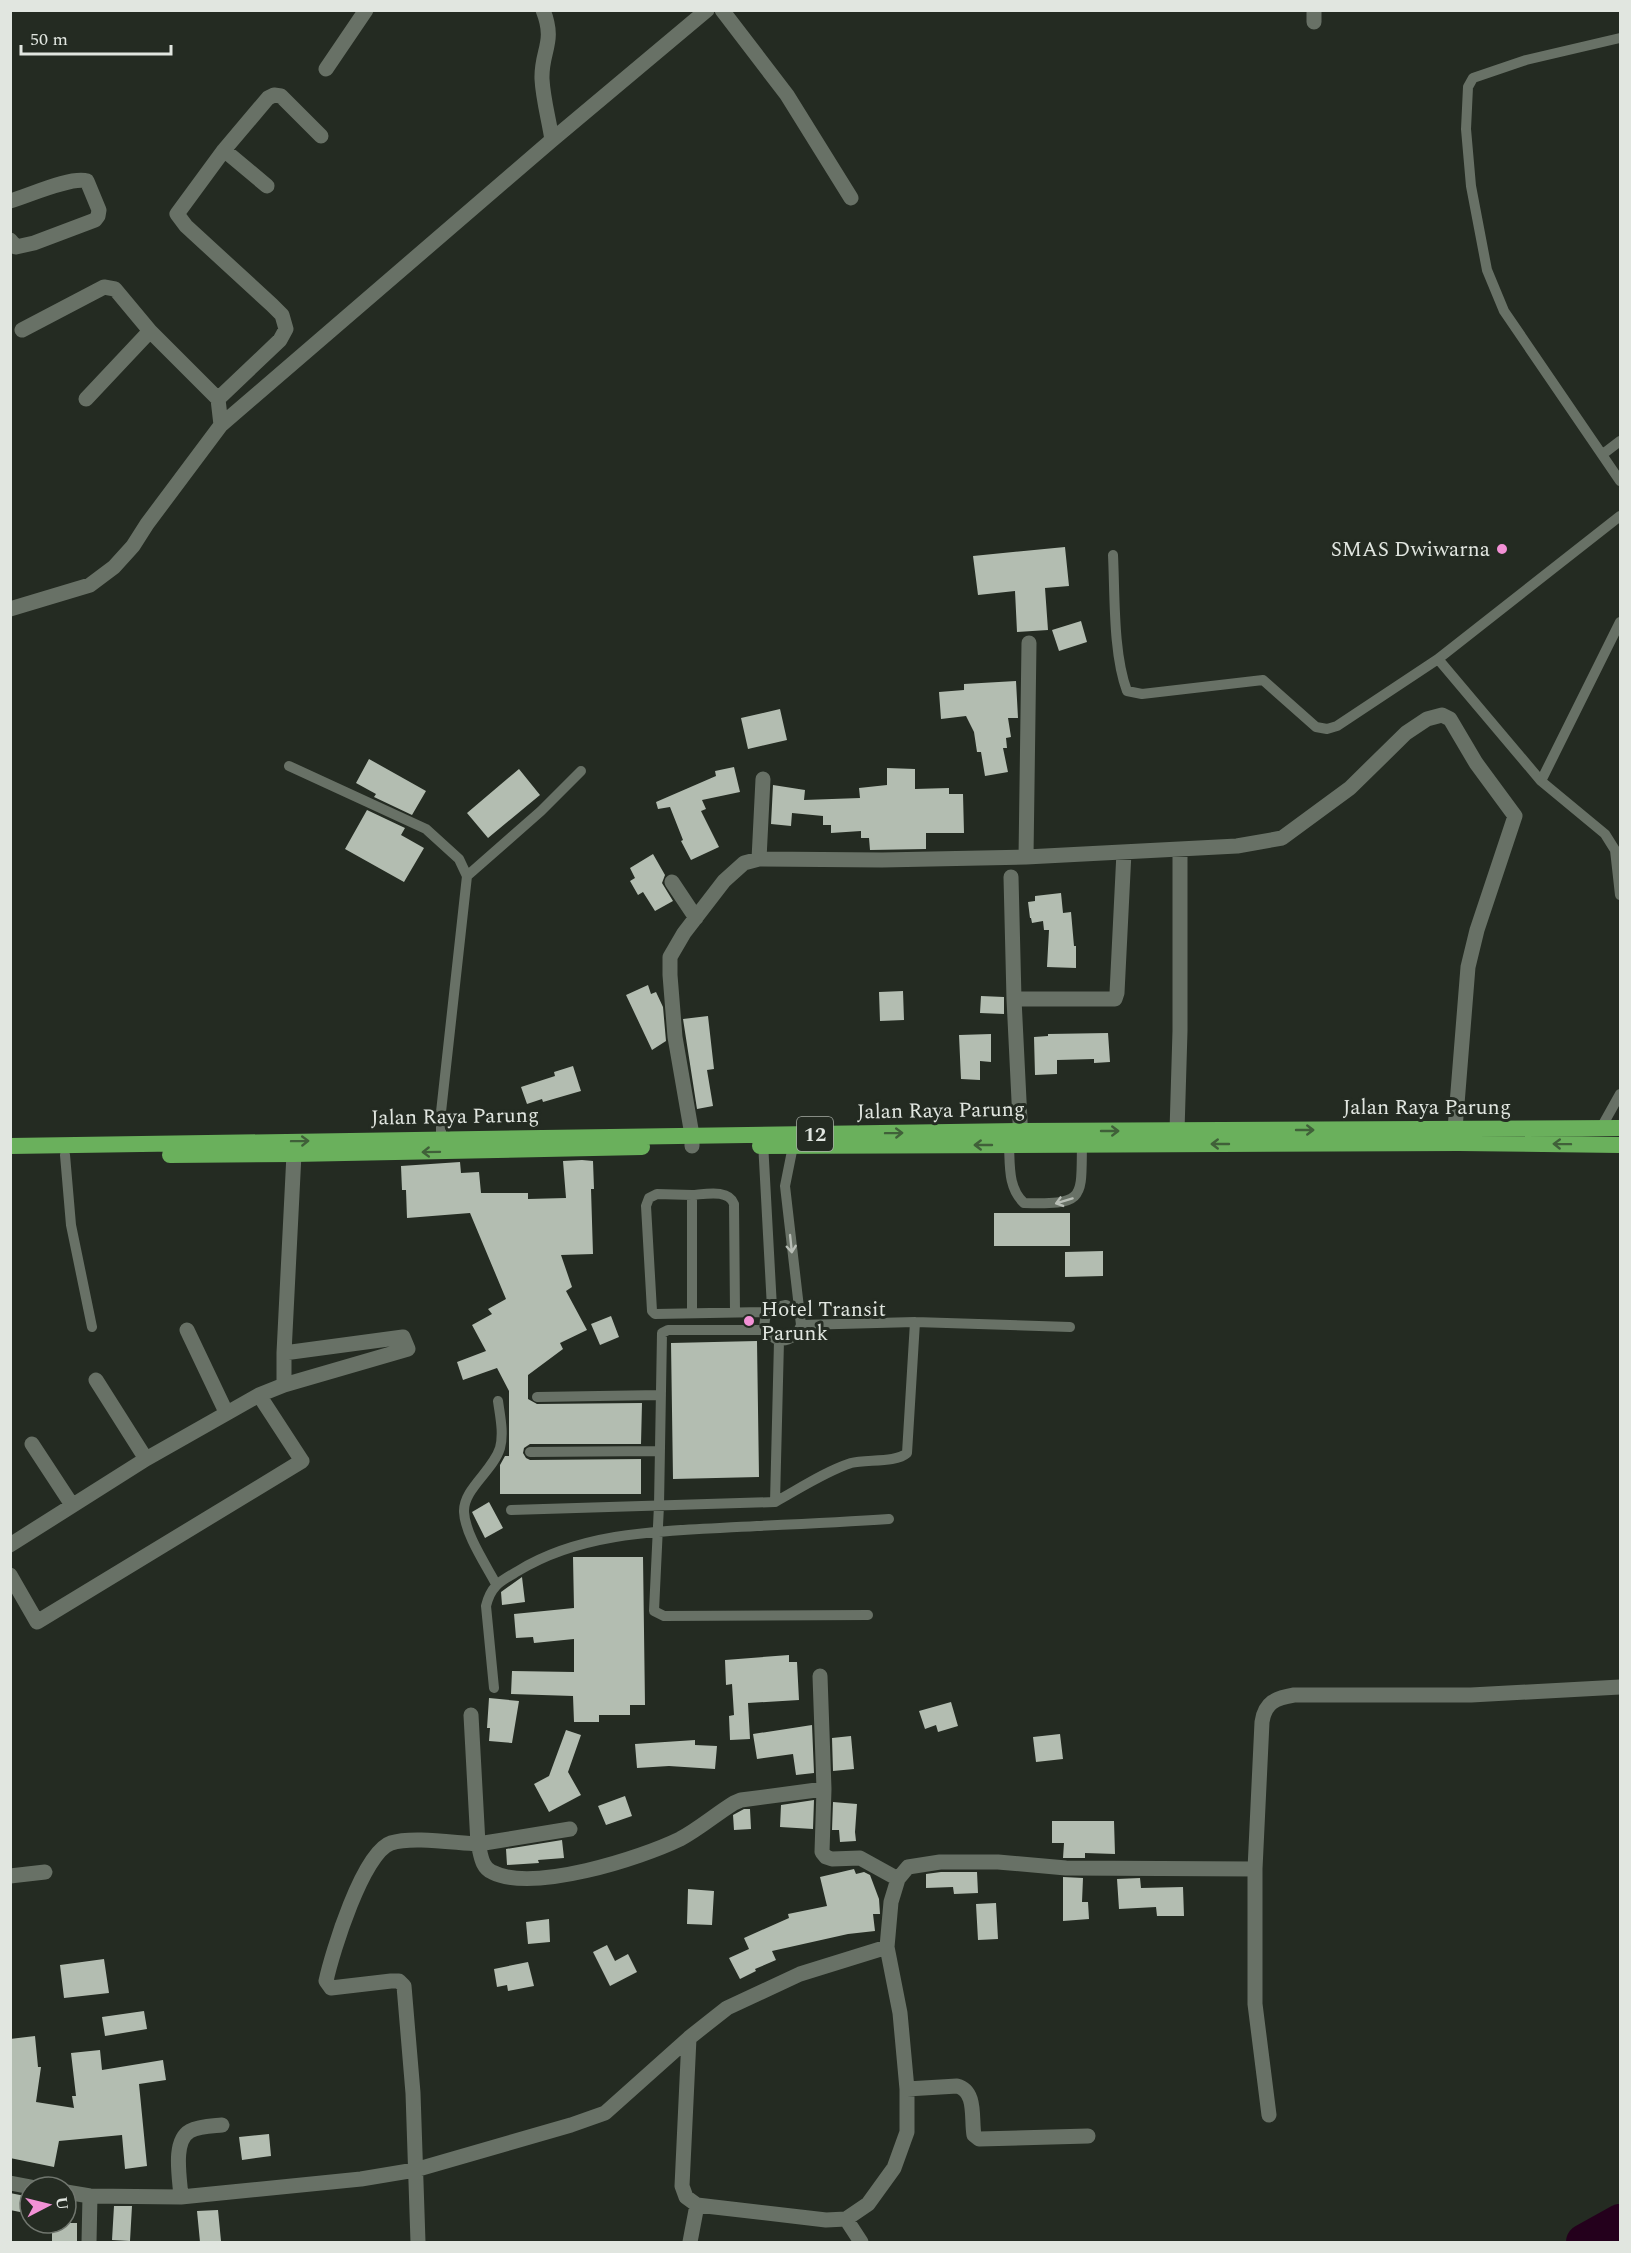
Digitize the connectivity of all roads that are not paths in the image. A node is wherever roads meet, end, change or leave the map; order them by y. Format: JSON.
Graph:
{"nodes":[{"id":1,"x":543,"y":10,"type":"edge"},
{"id":2,"x":707,"y":10,"type":"edge"},
{"id":3,"x":722,"y":10,"type":"edge"},
{"id":4,"x":365,"y":11,"type":"edge"},
{"id":5,"x":1620,"y":38,"type":"edge"},
{"id":6,"x":326,"y":69,"type":"dead end"},
{"id":7,"x":321,"y":136,"type":"dead end"},
{"id":8,"x":552,"y":140,"type":"junction"},
{"id":9,"x":224,"y":150,"type":"junction"},
{"id":10,"x":267,"y":186,"type":"dead end"},
{"id":11,"x":851,"y":198,"type":"dead end"},
{"id":12,"x":10,"y":201,"type":"edge"},
{"id":13,"x":10,"y":240,"type":"edge"},
{"id":14,"x":22,"y":330,"type":"dead end"},
{"id":15,"x":150,"y":331,"type":"junction"},
{"id":16,"x":86,"y":399,"type":"dead end"},
{"id":17,"x":218,"y":399,"type":"junction"},
{"id":18,"x":221,"y":425,"type":"junction"},
{"id":19,"x":1620,"y":441,"type":"edge"},
{"id":20,"x":1603,"y":454,"type":"junction"},
{"id":21,"x":1620,"y":482,"type":"edge"},
{"id":22,"x":1618,"y":522,"type":"edge"},
{"id":23,"x":1113,"y":555,"type":"dead end"},
{"id":24,"x":10,"y":609,"type":"edge"},
{"id":25,"x":1620,"y":622,"type":"edge"},
{"id":26,"x":1029,"y":643,"type":"dead end"},
{"id":27,"x":1438,"y":658,"type":"junction"},
{"id":28,"x":289,"y":766,"type":"dead end"},
{"id":29,"x":581,"y":771,"type":"dead end"},
{"id":30,"x":763,"y":779,"type":"dead end"},
{"id":31,"x":1540,"y":781,"type":"junction"},
{"id":32,"x":1180,"y":849,"type":"junction"},
{"id":33,"x":1124,"y":852,"type":"junction"},
{"id":34,"x":1026,"y":856,"type":"junction"},
{"id":35,"x":759,"y":860,"type":"junction"},
{"id":36,"x":467,"y":876,"type":"junction"},
{"id":37,"x":1011,"y":878,"type":"dead end"},
{"id":38,"x":672,"y":882,"type":"dead end"},
{"id":39,"x":1620,"y":895,"type":"edge"},
{"id":40,"x":696,"y":918,"type":"junction"},
{"id":41,"x":1014,"y":999,"type":"junction"},
{"id":42,"x":1620,"y":1094,"type":"edge"},
{"id":43,"x":1600,"y":1128,"type":"junction"},
{"id":44,"x":1620,"y":1128,"type":"edge"},
{"id":45,"x":1455,"y":1129,"type":"junction"},
{"id":46,"x":1177,"y":1131,"type":"junction"},
{"id":47,"x":1082,"y":1138,"type":"junction"},
{"id":48,"x":441,"y":1139,"type":"junction"},
{"id":49,"x":794,"y":1140,"type":"junction"},
{"id":50,"x":692,"y":1141,"type":"junction"},
{"id":51,"x":763,"y":1141,"type":"junction"},
{"id":52,"x":1017,"y":1141,"type":"junction"},
{"id":53,"x":1620,"y":1145,"type":"edge"},
{"id":54,"x":10,"y":1146,"type":"edge"},
{"id":55,"x":294,"y":1154,"type":"junction"},
{"id":56,"x":10,"y":1155,"type":"edge"},
{"id":57,"x":65,"y":1155,"type":"junction"},
{"id":58,"x":692,"y":1195,"type":"junction"},
{"id":59,"x":770,"y":1310,"type":"junction"},
{"id":60,"x":735,"y":1312,"type":"junction"},
{"id":61,"x":692,"y":1313,"type":"junction"},
{"id":62,"x":798,"y":1313,"type":"junction"},
{"id":63,"x":915,"y":1322,"type":"junction"},
{"id":64,"x":801,"y":1325,"type":"junction"},
{"id":65,"x":92,"y":1327,"type":"dead end"},
{"id":66,"x":1071,"y":1327,"type":"dead end"},
{"id":67,"x":187,"y":1330,"type":"dead end"},
{"id":68,"x":766,"y":1330,"type":"junction"},
{"id":69,"x":779,"y":1341,"type":"junction"},
{"id":70,"x":284,"y":1353,"type":"junction"},
{"id":71,"x":96,"y":1380,"type":"dead end"},
{"id":72,"x":285,"y":1385,"type":"junction"},
{"id":73,"x":259,"y":1395,"type":"junction"},
{"id":74,"x":661,"y":1395,"type":"junction"},
{"id":75,"x":537,"y":1397,"type":"dead end"},
{"id":76,"x":498,"y":1401,"type":"dead end"},
{"id":77,"x":226,"y":1412,"type":"junction"},
{"id":78,"x":32,"y":1444,"type":"dead end"},
{"id":79,"x":660,"y":1451,"type":"junction"},
{"id":80,"x":530,"y":1452,"type":"dead end"},
{"id":81,"x":146,"y":1459,"type":"junction"},
{"id":82,"x":774,"y":1502,"type":"junction"},
{"id":83,"x":72,"y":1505,"type":"junction"},
{"id":84,"x":659,"y":1505,"type":"junction"},
{"id":85,"x":511,"y":1510,"type":"dead end"},
{"id":86,"x":889,"y":1519,"type":"dead end"},
{"id":87,"x":658,"y":1532,"type":"junction"},
{"id":88,"x":10,"y":1545,"type":"edge"},
{"id":89,"x":10,"y":1575,"type":"edge"},
{"id":90,"x":496,"y":1584,"type":"junction"},
{"id":91,"x":868,"y":1615,"type":"dead end"},
{"id":92,"x":820,"y":1676,"type":"dead end"},
{"id":93,"x":1620,"y":1687,"type":"edge"},
{"id":94,"x":495,"y":1688,"type":"dead end"},
{"id":95,"x":471,"y":1715,"type":"dead end"},
{"id":96,"x":824,"y":1789,"type":"junction"},
{"id":97,"x":570,"y":1829,"type":"dead end"},
{"id":98,"x":478,"y":1844,"type":"junction"},
{"id":99,"x":1255,"y":1869,"type":"junction"},
{"id":100,"x":45,"y":1872,"type":"dead end"},
{"id":101,"x":10,"y":1876,"type":"edge"},
{"id":102,"x":898,"y":1879,"type":"junction"},
{"id":103,"x":887,"y":1947,"type":"junction"},
{"id":104,"x":689,"y":2037,"type":"junction"},
{"id":105,"x":908,"y":2089,"type":"junction"},
{"id":106,"x":1269,"y":2115,"type":"dead end"},
{"id":107,"x":222,"y":2125,"type":"dead end"},
{"id":108,"x":1088,"y":2136,"type":"dead end"},
{"id":109,"x":415,"y":2170,"type":"junction"},
{"id":110,"x":78,"y":2194,"type":"edge"},
{"id":111,"x":90,"y":2196,"type":"junction"},
{"id":112,"x":181,"y":2197,"type":"junction"},
{"id":113,"x":697,"y":2205,"type":"junction"},
{"id":114,"x":846,"y":2218,"type":"junction"},
{"id":115,"x":88,"y":2242,"type":"edge"},
{"id":116,"x":418,"y":2242,"type":"edge"},
{"id":117,"x":690,"y":2242,"type":"edge"},
{"id":118,"x":861,"y":2242,"type":"edge"}],
"edges":[{"from":1,"to":8,"type":"street"},
{"from":2,"to":8,"type":"street"},
{"from":3,"to":11,"type":"street"},
{"from":4,"to":6,"type":"street"},
{"from":5,"to":20,"type":"lane"},
{"from":7,"to":9,"type":"street"},
{"from":8,"to":18,"type":"street"},
{"from":9,"to":10,"type":"street"},
{"from":9,"to":17,"type":"street"},
{"from":12,"to":13,"type":"street"},
{"from":14,"to":15,"type":"street"},
{"from":15,"to":16,"type":"street"},
{"from":15,"to":17,"type":"street"},
{"from":17,"to":18,"type":"street"},
{"from":18,"to":24,"type":"street"},
{"from":19,"to":20,"type":"lane"},
{"from":20,"to":21,"type":"lane"},
{"from":22,"to":27,"type":"lane"},
{"from":23,"to":27,"type":"lane"},
{"from":25,"to":31,"type":"lane"},
{"from":26,"to":34,"type":"street"},
{"from":27,"to":31,"type":"lane"},
{"from":28,"to":36,"type":"lane"},
{"from":29,"to":36,"type":"lane"},
{"from":30,"to":35,"type":"street"},
{"from":31,"to":39,"type":"lane"},
{"from":32,"to":33,"type":"street"},
{"from":32,"to":45,"type":"street"},
{"from":32,"to":46,"type":"street"},
{"from":33,"to":34,"type":"street"},
{"from":33,"to":41,"type":"street"},
{"from":34,"to":35,"type":"street"},
{"from":35,"to":40,"type":"street"},
{"from":36,"to":48,"type":"lane"},
{"from":37,"to":41,"type":"street"},
{"from":38,"to":40,"type":"street"},
{"from":40,"to":50,"type":"street"},
{"from":41,"to":52,"type":"street"},
{"from":42,"to":43,"type":"lane"},
{"from":43,"to":44,"type":"highway","name":"Jalan Raya Parung","number":"12"},
{"from":43,"to":45,"type":"highway","name":"Jalan Raya Parung","number":"12"},
{"from":46,"to":45,"type":"highway","name":"Jalan Raya Parung","number":"12","one_way":true},
{"from":47,"to":46,"type":"highway","name":"Jalan Raya Parung","number":"12","one_way":true},
{"from":47,"to":52,"type":"highway","name":"Jalan Raya Parung","number":"12"},
{"from":47,"to":52,"type":"lane","one_way":true},
{"from":53,"to":47,"type":"highway","name":"Jalan Raya Parung","number":"12","one_way":true},
{"from":48,"to":50,"type":"highway","name":"Jalan Raya Parung","number":"12"},
{"from":54,"to":48,"type":"highway","name":"Jalan Raya Parung","number":"12","one_way":true},
{"from":49,"to":51,"type":"highway","name":"Jalan Raya Parung","number":"12"},
{"from":49,"to":52,"type":"highway","name":"Jalan Raya Parung","number":"12"},
{"from":49,"to":62,"type":"lane","one_way":true},
{"from":50,"to":51,"type":"highway","name":"Jalan Raya Parung","number":"12"},
{"from":50,"to":55,"type":"highway","name":"Jalan Raya Parung","number":"12","one_way":true},
{"from":51,"to":59,"type":"lane"},
{"from":55,"to":57,"type":"highway","name":"Jalan Raya Parung","number":"12"},
{"from":55,"to":70,"type":"street"},
{"from":56,"to":57,"type":"highway","name":"Jalan Raya Parung","number":"12"},
{"from":57,"to":65,"type":"lane"},
{"from":58,"to":60,"type":"lane"},
{"from":58,"to":61,"type":"lane"},
{"from":58,"to":61,"type":"lane"},
{"from":59,"to":60,"type":"lane"},
{"from":59,"to":62,"type":"lane"},
{"from":59,"to":68,"type":"lane"},
{"from":60,"to":61,"type":"lane"},
{"from":62,"to":64,"type":"lane"},
{"from":63,"to":64,"type":"lane"},
{"from":63,"to":66,"type":"lane"},
{"from":63,"to":82,"type":"lane"},
{"from":64,"to":69,"type":"lane"},
{"from":67,"to":77,"type":"street"},
{"from":68,"to":69,"type":"lane"},
{"from":68,"to":74,"type":"lane"},
{"from":69,"to":82,"type":"lane"},
{"from":70,"to":72,"type":"street"},
{"from":70,"to":72,"type":"street"},
{"from":71,"to":81,"type":"street"},
{"from":72,"to":73,"type":"street"},
{"from":73,"to":77,"type":"street"},
{"from":73,"to":89,"type":"street"},
{"from":74,"to":75,"type":"lane"},
{"from":74,"to":79,"type":"lane"},
{"from":76,"to":90,"type":"lane"},
{"from":77,"to":81,"type":"street"},
{"from":78,"to":83,"type":"street"},
{"from":79,"to":80,"type":"lane"},
{"from":79,"to":84,"type":"lane"},
{"from":81,"to":83,"type":"street"},
{"from":82,"to":84,"type":"lane"},
{"from":83,"to":88,"type":"street"},
{"from":84,"to":85,"type":"lane"},
{"from":84,"to":87,"type":"lane"},
{"from":86,"to":87,"type":"lane"},
{"from":87,"to":90,"type":"lane"},
{"from":87,"to":91,"type":"lane"},
{"from":90,"to":94,"type":"lane"},
{"from":92,"to":96,"type":"street"},
{"from":93,"to":99,"type":"street"},
{"from":95,"to":98,"type":"street"},
{"from":96,"to":98,"type":"street"},
{"from":96,"to":102,"type":"street"},
{"from":97,"to":98,"type":"street"},
{"from":98,"to":109,"type":"street"},
{"from":99,"to":102,"type":"street"},
{"from":99,"to":106,"type":"street"},
{"from":100,"to":101,"type":"street"},
{"from":102,"to":103,"type":"street"},
{"from":103,"to":104,"type":"street"},
{"from":103,"to":105,"type":"street"},
{"from":104,"to":109,"type":"street"},
{"from":104,"to":113,"type":"street"},
{"from":105,"to":108,"type":"street"},
{"from":105,"to":114,"type":"street"},
{"from":107,"to":112,"type":"street"},
{"from":109,"to":112,"type":"street"},
{"from":109,"to":116,"type":"street"},
{"from":110,"to":111,"type":"street"},
{"from":111,"to":112,"type":"street"},
{"from":111,"to":115,"type":"street"},
{"from":113,"to":114,"type":"street"},
{"from":113,"to":117,"type":"street"},
{"from":114,"to":118,"type":"street"}]}
